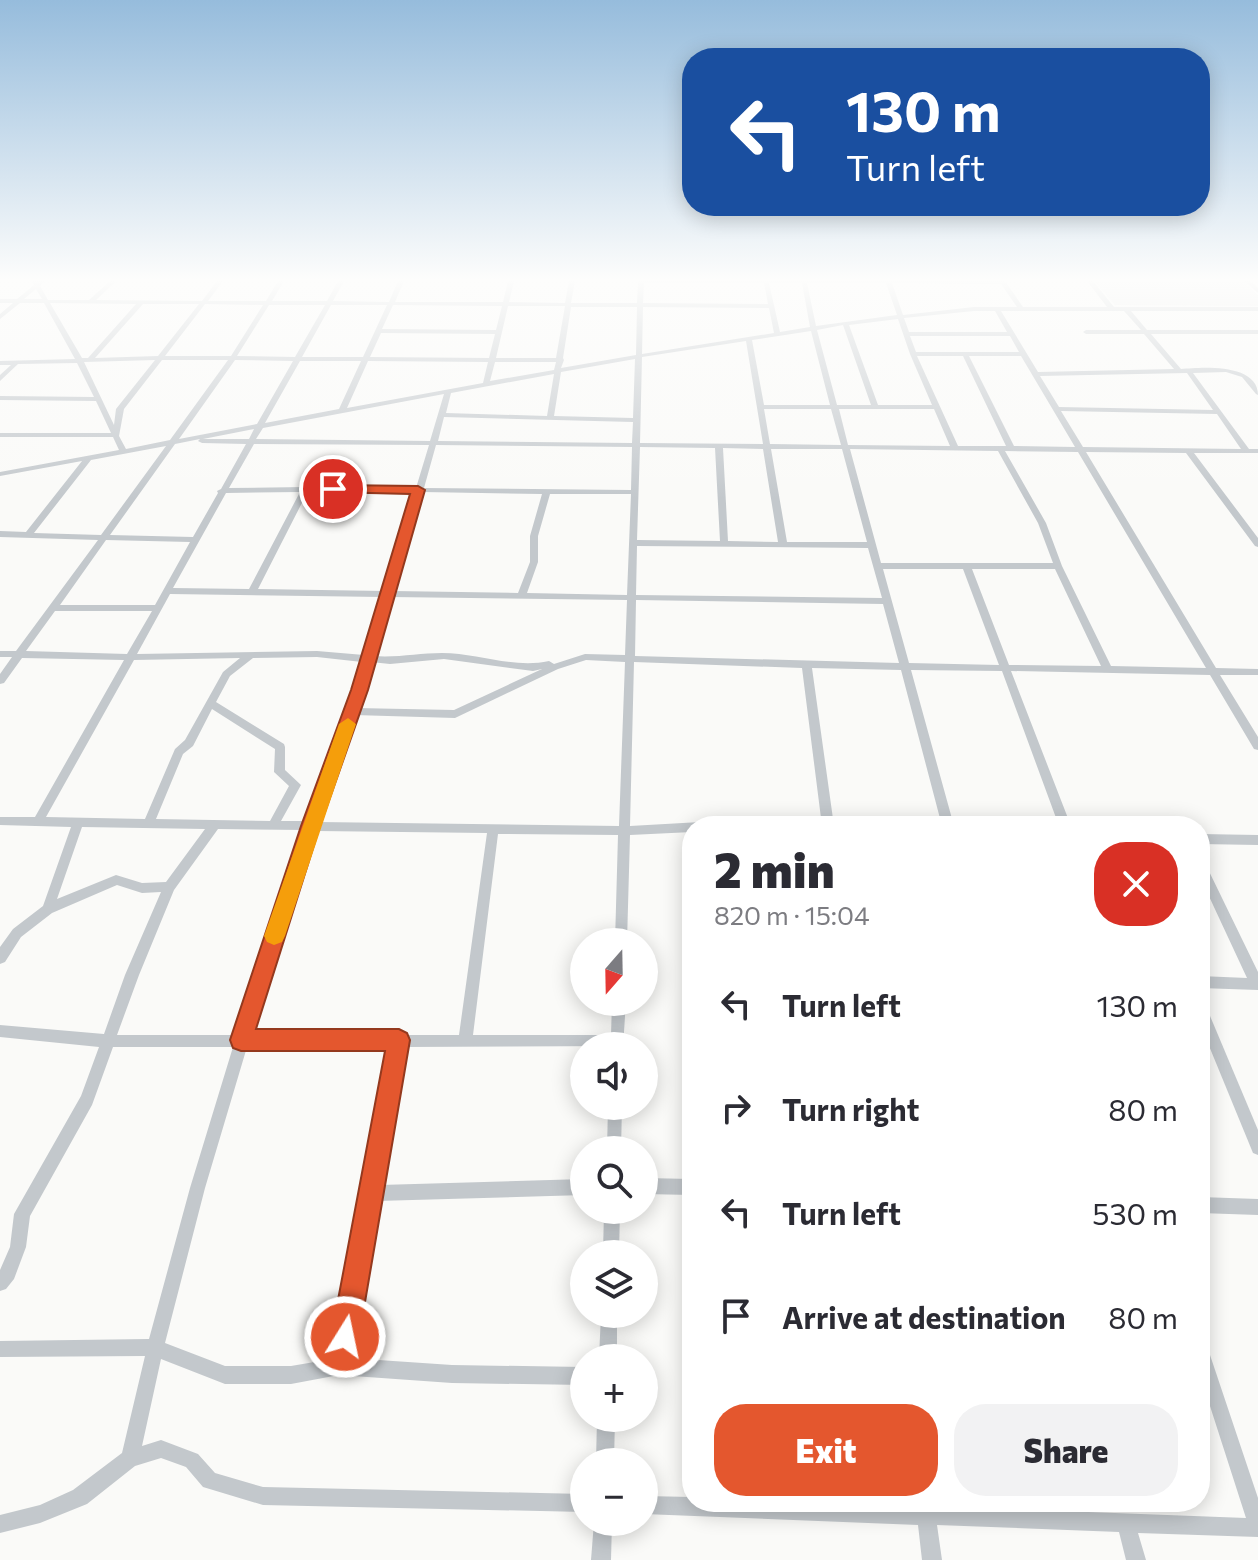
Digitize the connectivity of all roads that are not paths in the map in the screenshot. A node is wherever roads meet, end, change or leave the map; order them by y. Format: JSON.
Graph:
{"nodes":[{"id":1,"x":76,"y":354,"type":"edge"},
{"id":2,"x":96,"y":354,"type":"edge"},
{"id":3,"x":162,"y":354,"type":"edge"},
{"id":4,"x":236,"y":354,"type":"edge"},
{"id":5,"x":301,"y":354,"type":"edge"},
{"id":6,"x":368,"y":354,"type":"edge"},
{"id":7,"x":493,"y":354,"type":"edge"},
{"id":8,"x":562,"y":354,"type":"edge"},
{"id":9,"x":652,"y":354,"type":"edge"},
{"id":10,"x":751,"y":354,"type":"edge"},
{"id":11,"x":820,"y":354,"type":"edge"},
{"id":12,"x":856,"y":354,"type":"edge"},
{"id":13,"x":913,"y":354,"type":"joint"},
{"id":14,"x":965,"y":354,"type":"junction"},
{"id":15,"x":1024,"y":354,"type":"joint"},
{"id":16,"x":1164,"y":354,"type":"edge"},
{"id":17,"x":639,"y":356,"type":"junction"},
{"id":18,"x":159,"y":358,"type":"junction"},
{"id":19,"x":91,"y":359,"type":"junction"},
{"id":20,"x":365,"y":359,"type":"junction"},
{"id":21,"x":492,"y":359,"type":"junction"},
{"id":22,"x":232,"y":360,"type":"junction"},
{"id":23,"x":297,"y":360,"type":"junction"},
{"id":24,"x":561,"y":360,"type":"junction"},
{"id":25,"x":80,"y":361,"type":"junction"},
{"id":26,"x":0,"y":363,"type":"edge"},
{"id":27,"x":16,"y":363,"type":"junction"},
{"id":28,"x":1178,"y":370,"type":"junction"},
{"id":29,"x":1188,"y":370,"type":"junction"},
{"id":30,"x":559,"y":371,"type":"junction"},
{"id":31,"x":1036,"y":374,"type":"junction"},
{"id":32,"x":0,"y":379,"type":"edge"},
{"id":33,"x":486,"y":385,"type":"junction"},
{"id":34,"x":448,"y":392,"type":"junction"},
{"id":35,"x":1258,"y":393,"type":"edge"},
{"id":36,"x":0,"y":398,"type":"edge"},
{"id":37,"x":99,"y":399,"type":"junction"},
{"id":38,"x":759,"y":407,"type":"junction"},
{"id":39,"x":834,"y":407,"type":"junction"},
{"id":40,"x":875,"y":407,"type":"junction"},
{"id":41,"x":935,"y":407,"type":"junction"},
{"id":42,"x":1058,"y":409,"type":"junction"},
{"id":43,"x":342,"y":411,"type":"junction"},
{"id":44,"x":1218,"y":412,"type":"junction"},
{"id":45,"x":442,"y":415,"type":"junction"},
{"id":46,"x":550,"y":418,"type":"junction"},
{"id":47,"x":637,"y":420,"type":"junction"},
{"id":48,"x":259,"y":426,"type":"junction"},
{"id":49,"x":0,"y":435,"type":"edge"},
{"id":50,"x":116,"y":435,"type":"junction"},
{"id":51,"x":174,"y":441,"type":"junction"},
{"id":52,"x":250,"y":442,"type":"junction"},
{"id":53,"x":432,"y":443,"type":"junction"},
{"id":54,"x":636,"y":445,"type":"junction"},
{"id":55,"x":719,"y":446,"type":"junction"},
{"id":56,"x":766,"y":446,"type":"junction"},
{"id":57,"x":846,"y":447,"type":"junction"},
{"id":58,"x":955,"y":448,"type":"junction"},
{"id":59,"x":1005,"y":448,"type":"junction"},
{"id":60,"x":1083,"y":449,"type":"junction"},
{"id":61,"x":1188,"y":450,"type":"junction"},
{"id":62,"x":123,"y":451,"type":"junction"},
{"id":63,"x":1247,"y":451,"type":"junction"},
{"id":64,"x":1258,"y":451,"type":"edge"},
{"id":65,"x":88,"y":458,"type":"junction"},
{"id":66,"x":1,"y":475,"type":"edge"},
{"id":67,"x":305,"y":489,"type":"junction"},
{"id":68,"x":418,"y":490,"type":"junction"},
{"id":69,"x":221,"y":491,"type":"junction"},
{"id":70,"x":547,"y":491,"type":"junction"},
{"id":71,"x":634,"y":492,"type":"junction"},
{"id":72,"x":0,"y":534,"type":"edge"},
{"id":73,"x":29,"y":534,"type":"junction"},
{"id":74,"x":103,"y":538,"type":"junction"},
{"id":75,"x":196,"y":540,"type":"junction"},
{"id":76,"x":633,"y":543,"type":"junction"},
{"id":77,"x":724,"y":544,"type":"junction"},
{"id":78,"x":1258,"y":544,"type":"edge"},
{"id":79,"x":783,"y":545,"type":"junction"},
{"id":80,"x":873,"y":545,"type":"junction"},
{"id":81,"x":878,"y":566,"type":"junction"},
{"id":82,"x":1058,"y":566,"type":"junction"},
{"id":83,"x":967,"y":567,"type":"junction"},
{"id":84,"x":168,"y":591,"type":"junction"},
{"id":85,"x":252,"y":592,"type":"junction"},
{"id":86,"x":386,"y":594,"type":"junction"},
{"id":87,"x":521,"y":596,"type":"junction"},
{"id":88,"x":631,"y":597,"type":"junction"},
{"id":89,"x":887,"y":601,"type":"junction"},
{"id":90,"x":54,"y":608,"type":"junction"},
{"id":91,"x":158,"y":608,"type":"junction"},
{"id":92,"x":0,"y":654,"type":"edge"},
{"id":93,"x":18,"y":654,"type":"junction"},
{"id":94,"x":252,"y":655,"type":"junction"},
{"id":95,"x":131,"y":657,"type":"junction"},
{"id":96,"x":367,"y":657,"type":"junction"},
{"id":97,"x":585,"y":657,"type":"junction"},
{"id":98,"x":629,"y":660,"type":"junction"},
{"id":99,"x":807,"y":665,"type":"junction"},
{"id":100,"x":905,"y":666,"type":"junction"},
{"id":101,"x":1004,"y":668,"type":"junction"},
{"id":102,"x":1108,"y":670,"type":"junction"},
{"id":103,"x":1214,"y":672,"type":"junction"},
{"id":104,"x":1258,"y":672,"type":"edge"},
{"id":105,"x":0,"y":681,"type":"edge"},
{"id":106,"x":211,"y":703,"type":"junction"},
{"id":107,"x":352,"y":711,"type":"junction"},
{"id":108,"x":1258,"y":746,"type":"edge"},
{"id":109,"x":827,"y":816,"type":"edge"},
{"id":110,"x":945,"y":816,"type":"edge"},
{"id":111,"x":1061,"y":816,"type":"edge"},
{"id":112,"x":0,"y":821,"type":"edge"},
{"id":113,"x":38,"y":822,"type":"junction"},
{"id":114,"x":78,"y":822,"type":"junction"},
{"id":115,"x":149,"y":823,"type":"junction"},
{"id":116,"x":215,"y":824,"type":"junction"},
{"id":117,"x":273,"y":825,"type":"junction"},
{"id":118,"x":311,"y":826,"type":"junction"},
{"id":119,"x":682,"y":828,"type":"edge"},
{"id":120,"x":493,"y":829,"type":"junction"},
{"id":121,"x":624,"y":831,"type":"junction"},
{"id":122,"x":1210,"y":839,"type":"edge"},
{"id":123,"x":1258,"y":840,"type":"edge"},
{"id":124,"x":1210,"y":885,"type":"edge"},
{"id":125,"x":169,"y":887,"type":"junction"},
{"id":126,"x":48,"y":909,"type":"junction"},
{"id":127,"x":621,"y":928,"type":"edge"},
{"id":128,"x":0,"y":958,"type":"edge"},
{"id":129,"x":1210,"y":982,"type":"edge"},
{"id":130,"x":1258,"y":984,"type":"edge"},
{"id":131,"x":0,"y":1031,"type":"edge"},
{"id":132,"x":1210,"y":1032,"type":"edge"},
{"id":133,"x":241,"y":1040,"type":"junction"},
{"id":134,"x":399,"y":1040,"type":"junction"},
{"id":135,"x":465,"y":1040,"type":"junction"},
{"id":136,"x":109,"y":1041,"type":"junction"},
{"id":137,"x":570,"y":1042,"type":"edge"},
{"id":138,"x":1258,"y":1148,"type":"edge"},
{"id":139,"x":658,"y":1186,"type":"edge"},
{"id":140,"x":570,"y":1187,"type":"edge"},
{"id":141,"x":682,"y":1187,"type":"edge"},
{"id":142,"x":372,"y":1193,"type":"junction"},
{"id":143,"x":1210,"y":1205,"type":"edge"},
{"id":144,"x":1258,"y":1207,"type":"edge"},
{"id":145,"x":0,"y":1283,"type":"edge"},
{"id":146,"x":153,"y":1347,"type":"junction"},
{"id":147,"x":0,"y":1349,"type":"edge"},
{"id":148,"x":339,"y":1366,"type":"junction"},
{"id":149,"x":570,"y":1376,"type":"edge"},
{"id":150,"x":1210,"y":1380,"type":"edge"},
{"id":151,"x":130,"y":1458,"type":"junction"},
{"id":152,"x":570,"y":1503,"type":"edge"},
{"id":153,"x":658,"y":1505,"type":"edge"},
{"id":154,"x":682,"y":1506,"type":"edge"},
{"id":155,"x":925,"y":1512,"type":"edge"},
{"id":156,"x":965,"y":1512,"type":"edge"},
{"id":157,"x":0,"y":1524,"type":"edge"},
{"id":158,"x":1126,"y":1524,"type":"junction"},
{"id":159,"x":1258,"y":1527,"type":"edge"},
{"id":160,"x":602,"y":1536,"type":"edge"},
{"id":161,"x":601,"y":1560,"type":"edge"},
{"id":162,"x":932,"y":1560,"type":"edge"},
{"id":163,"x":1136,"y":1560,"type":"edge"}],
"edges":[{"from":1,"to":25,"type":"street"},
{"from":2,"to":19,"type":"street"},
{"from":3,"to":18,"type":"street"},
{"from":4,"to":22,"type":"street"},
{"from":5,"to":23,"type":"street"},
{"from":6,"to":20,"type":"street"},
{"from":7,"to":21,"type":"street"},
{"from":8,"to":24,"type":"street"},
{"from":9,"to":17,"type":"street"},
{"from":10,"to":38,"type":"street"},
{"from":11,"to":39,"type":"street"},
{"from":12,"to":40,"type":"street"},
{"from":13,"to":14,"type":"street"},
{"from":13,"to":41,"type":"street"},
{"from":14,"to":15,"type":"street"},
{"from":14,"to":59,"type":"street"},
{"from":15,"to":31,"type":"street"},
{"from":16,"to":28,"type":"street"},
{"from":17,"to":30,"type":"street"},
{"from":17,"to":47,"type":"street"},
{"from":18,"to":19,"type":"street"},
{"from":18,"to":22,"type":"street"},
{"from":18,"to":50,"type":"street"},
{"from":19,"to":25,"type":"street"},
{"from":20,"to":21,"type":"street"},
{"from":20,"to":23,"type":"street"},
{"from":20,"to":43,"type":"street"},
{"from":21,"to":24,"type":"street"},
{"from":21,"to":33,"type":"street"},
{"from":22,"to":23,"type":"street"},
{"from":22,"to":51,"type":"street"},
{"from":23,"to":48,"type":"street"},
{"from":24,"to":30,"type":"street"},
{"from":25,"to":27,"type":"street"},
{"from":25,"to":37,"type":"street"},
{"from":26,"to":27,"type":"street"},
{"from":27,"to":32,"type":"street"},
{"from":28,"to":29,"type":"street"},
{"from":28,"to":31,"type":"street"},
{"from":29,"to":35,"type":"street"},
{"from":29,"to":44,"type":"street"},
{"from":30,"to":33,"type":"street"},
{"from":30,"to":46,"type":"street"},
{"from":31,"to":42,"type":"street"},
{"from":33,"to":34,"type":"street"},
{"from":34,"to":43,"type":"street"},
{"from":34,"to":45,"type":"street"},
{"from":36,"to":37,"type":"street"},
{"from":37,"to":50,"type":"street"},
{"from":38,"to":39,"type":"street"},
{"from":38,"to":56,"type":"street"},
{"from":39,"to":40,"type":"street"},
{"from":39,"to":57,"type":"street"},
{"from":40,"to":41,"type":"street"},
{"from":41,"to":58,"type":"street"},
{"from":42,"to":44,"type":"street"},
{"from":42,"to":60,"type":"street"},
{"from":43,"to":48,"type":"street"},
{"from":44,"to":63,"type":"street"},
{"from":45,"to":46,"type":"street"},
{"from":45,"to":53,"type":"street"},
{"from":46,"to":47,"type":"street"},
{"from":47,"to":54,"type":"street"},
{"from":48,"to":51,"type":"street"},
{"from":48,"to":52,"type":"street"},
{"from":49,"to":50,"type":"street"},
{"from":50,"to":62,"type":"street"},
{"from":51,"to":52,"type":"street"},
{"from":51,"to":62,"type":"street"},
{"from":51,"to":74,"type":"street"},
{"from":52,"to":53,"type":"street"},
{"from":52,"to":69,"type":"street"},
{"from":53,"to":54,"type":"street"},
{"from":53,"to":68,"type":"street"},
{"from":54,"to":55,"type":"street"},
{"from":54,"to":71,"type":"street"},
{"from":55,"to":56,"type":"street"},
{"from":55,"to":77,"type":"street"},
{"from":56,"to":57,"type":"street"},
{"from":56,"to":79,"type":"street"},
{"from":57,"to":58,"type":"street"},
{"from":57,"to":80,"type":"street"},
{"from":58,"to":59,"type":"street"},
{"from":59,"to":60,"type":"street"},
{"from":59,"to":82,"type":"street"},
{"from":60,"to":61,"type":"street"},
{"from":60,"to":103,"type":"street"},
{"from":61,"to":63,"type":"street"},
{"from":61,"to":78,"type":"street"},
{"from":62,"to":65,"type":"street"},
{"from":63,"to":64,"type":"street"},
{"from":65,"to":66,"type":"street"},
{"from":65,"to":73,"type":"street"},
{"from":67,"to":68,"type":"street"},
{"from":67,"to":69,"type":"street"},
{"from":67,"to":85,"type":"street"},
{"from":68,"to":70,"type":"street"},
{"from":68,"to":86,"type":"street"},
{"from":69,"to":75,"type":"street"},
{"from":70,"to":71,"type":"street"},
{"from":70,"to":87,"type":"street"},
{"from":71,"to":76,"type":"street"},
{"from":72,"to":73,"type":"street"},
{"from":73,"to":74,"type":"street"},
{"from":74,"to":75,"type":"street"},
{"from":74,"to":90,"type":"street"},
{"from":75,"to":84,"type":"street"},
{"from":76,"to":77,"type":"street"},
{"from":76,"to":88,"type":"street"},
{"from":77,"to":79,"type":"street"},
{"from":79,"to":80,"type":"street"},
{"from":80,"to":81,"type":"street"},
{"from":81,"to":83,"type":"street"},
{"from":81,"to":89,"type":"street"},
{"from":82,"to":83,"type":"street"},
{"from":82,"to":102,"type":"street"},
{"from":83,"to":101,"type":"street"},
{"from":84,"to":85,"type":"street"},
{"from":84,"to":91,"type":"street"},
{"from":85,"to":86,"type":"street"},
{"from":86,"to":87,"type":"street"},
{"from":86,"to":96,"type":"street"},
{"from":87,"to":88,"type":"street"},
{"from":88,"to":89,"type":"street"},
{"from":88,"to":98,"type":"street"},
{"from":89,"to":100,"type":"street"},
{"from":90,"to":91,"type":"street"},
{"from":90,"to":93,"type":"street"},
{"from":91,"to":95,"type":"street"},
{"from":92,"to":93,"type":"street"},
{"from":93,"to":95,"type":"street"},
{"from":93,"to":105,"type":"street"},
{"from":94,"to":95,"type":"street"},
{"from":94,"to":96,"type":"street"},
{"from":94,"to":106,"type":"street"},
{"from":95,"to":113,"type":"street"},
{"from":96,"to":97,"type":"street"},
{"from":96,"to":107,"type":"street"},
{"from":97,"to":98,"type":"street"},
{"from":97,"to":107,"type":"street"},
{"from":98,"to":99,"type":"street"},
{"from":98,"to":121,"type":"street"},
{"from":99,"to":100,"type":"street"},
{"from":99,"to":109,"type":"street"},
{"from":100,"to":101,"type":"street"},
{"from":100,"to":110,"type":"street"},
{"from":101,"to":102,"type":"street"},
{"from":101,"to":111,"type":"street"},
{"from":102,"to":103,"type":"street"},
{"from":103,"to":104,"type":"street"},
{"from":103,"to":108,"type":"street"},
{"from":106,"to":115,"type":"street"},
{"from":106,"to":117,"type":"street"},
{"from":107,"to":118,"type":"street"},
{"from":112,"to":113,"type":"street"},
{"from":113,"to":114,"type":"street"},
{"from":114,"to":115,"type":"street"},
{"from":114,"to":126,"type":"street"},
{"from":115,"to":116,"type":"street"},
{"from":116,"to":117,"type":"street"},
{"from":116,"to":125,"type":"street"},
{"from":117,"to":118,"type":"street"},
{"from":118,"to":120,"type":"street"},
{"from":118,"to":133,"type":"street"},
{"from":119,"to":121,"type":"street"},
{"from":120,"to":121,"type":"street"},
{"from":120,"to":135,"type":"street"},
{"from":121,"to":127,"type":"street"},
{"from":122,"to":123,"type":"street"},
{"from":124,"to":130,"type":"street"},
{"from":125,"to":126,"type":"street"},
{"from":125,"to":136,"type":"street"},
{"from":126,"to":128,"type":"street"},
{"from":129,"to":130,"type":"street"},
{"from":131,"to":136,"type":"street"},
{"from":132,"to":138,"type":"street"},
{"from":133,"to":134,"type":"street"},
{"from":133,"to":136,"type":"street"},
{"from":133,"to":146,"type":"street"},
{"from":134,"to":135,"type":"street"},
{"from":134,"to":142,"type":"street"},
{"from":135,"to":137,"type":"street"},
{"from":136,"to":145,"type":"street"},
{"from":139,"to":141,"type":"street"},
{"from":140,"to":142,"type":"street"},
{"from":142,"to":148,"type":"street"},
{"from":143,"to":144,"type":"street"},
{"from":146,"to":147,"type":"street"},
{"from":146,"to":148,"type":"street"},
{"from":146,"to":151,"type":"street"},
{"from":148,"to":149,"type":"street"},
{"from":150,"to":159,"type":"street"},
{"from":151,"to":152,"type":"street"},
{"from":151,"to":157,"type":"street"},
{"from":153,"to":154,"type":"street"},
{"from":155,"to":162,"type":"street"},
{"from":156,"to":158,"type":"street"},
{"from":158,"to":159,"type":"street"},
{"from":158,"to":163,"type":"street"},
{"from":160,"to":161,"type":"street"}]}
